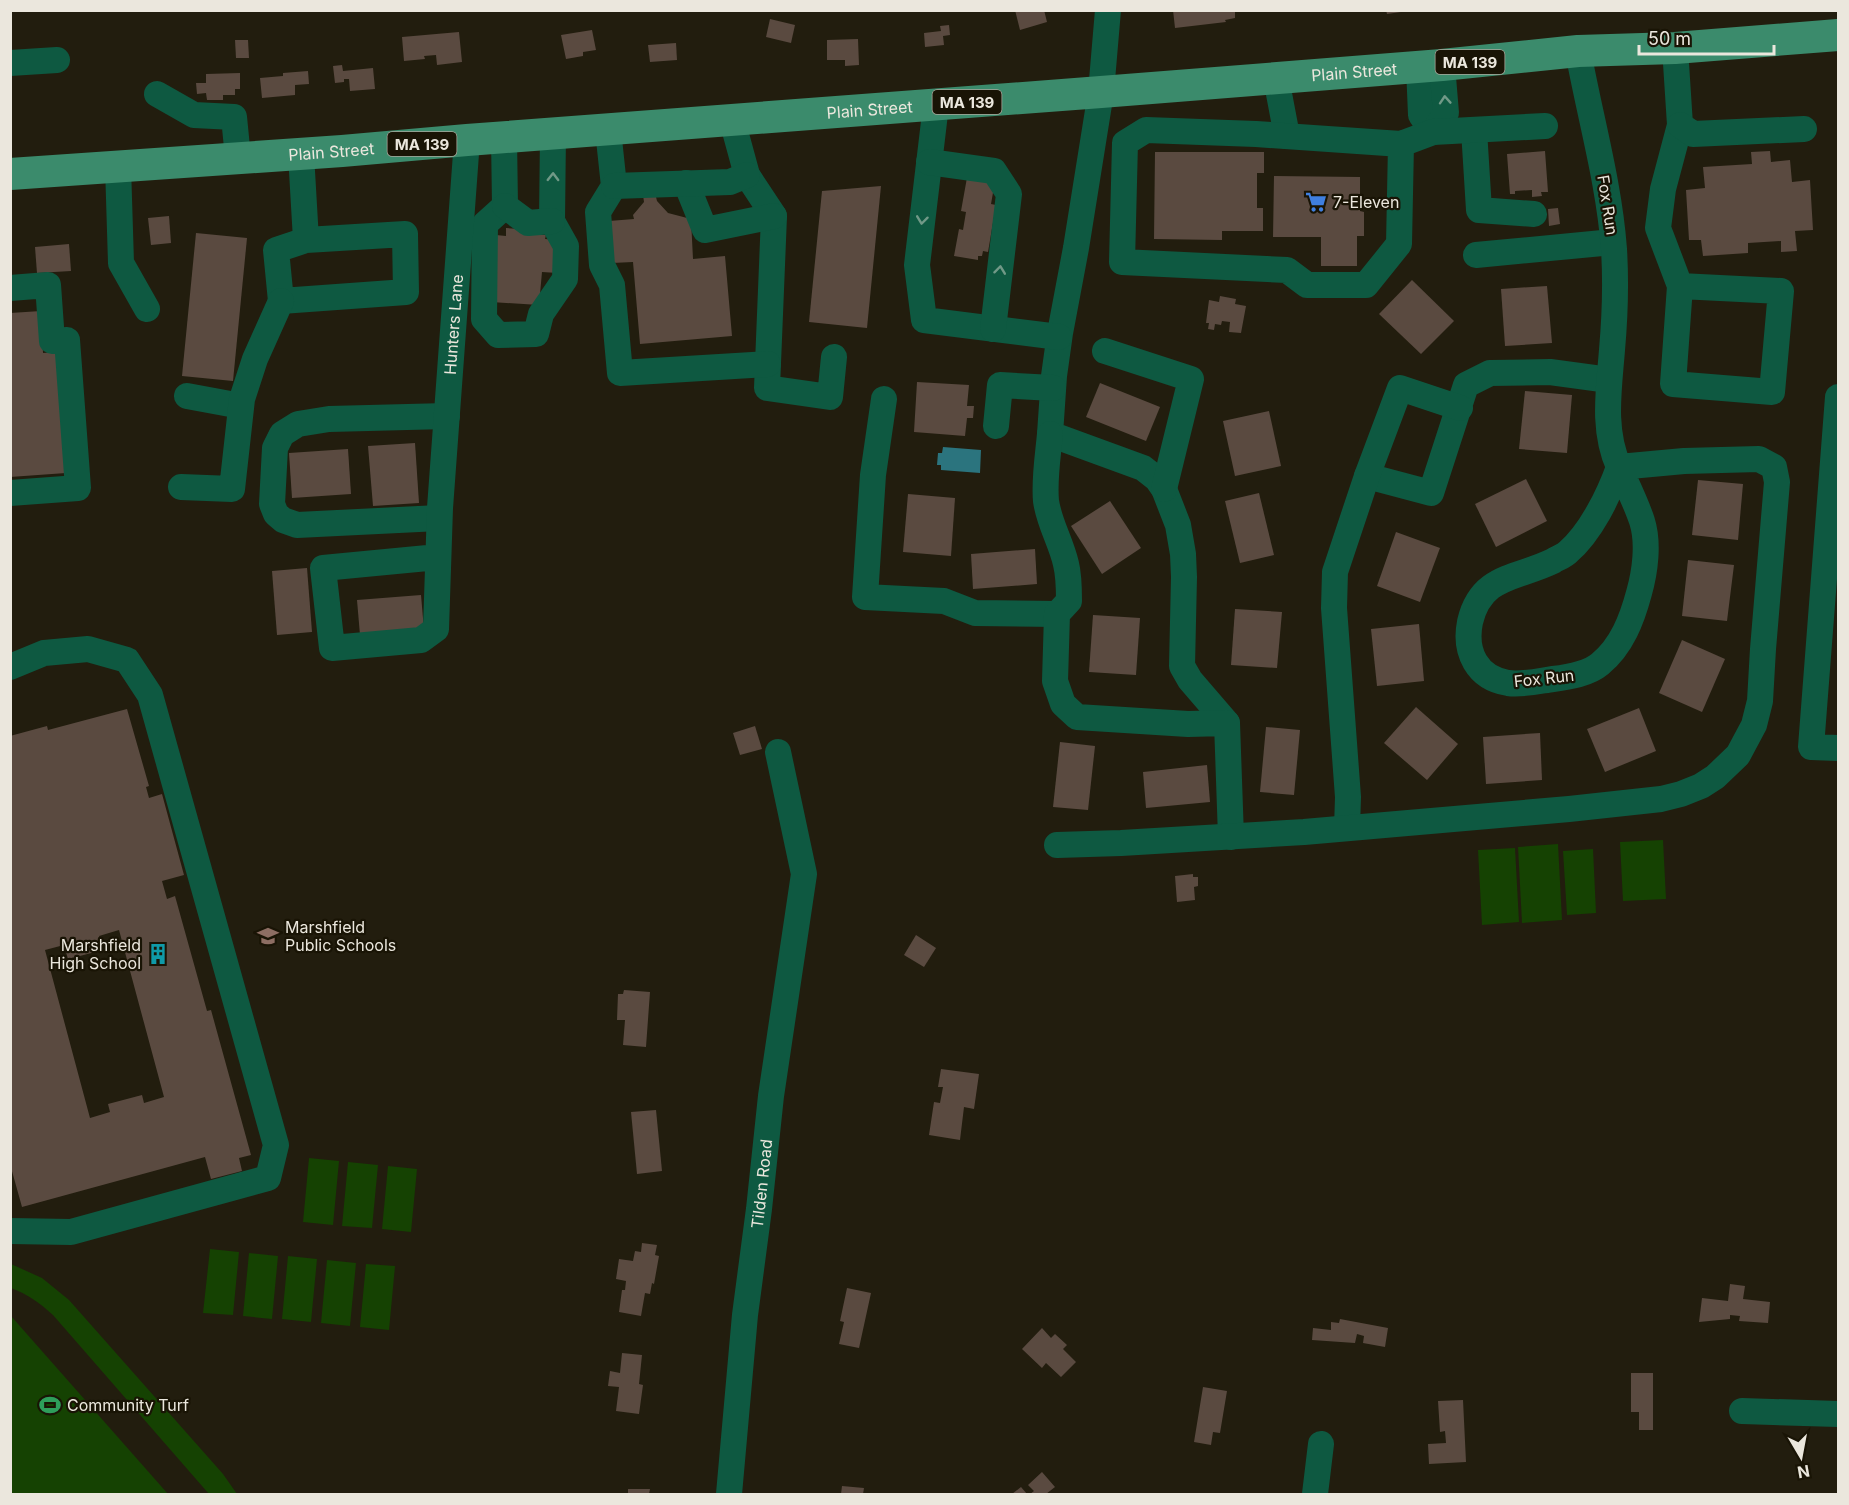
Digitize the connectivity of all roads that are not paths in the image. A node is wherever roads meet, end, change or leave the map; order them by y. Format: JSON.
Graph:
{"nodes":[{"id":1,"x":1108,"y":10,"type":"edge"},
{"id":2,"x":1839,"y":35,"type":"edge"},
{"id":3,"x":1675,"y":48,"type":"junction"},
{"id":4,"x":1578,"y":51,"type":"junction"},
{"id":5,"x":57,"y":60,"type":"dead end"},
{"id":6,"x":10,"y":63,"type":"edge"},
{"id":7,"x":1431,"y":66,"type":"junction"},
{"id":8,"x":1276,"y":78,"type":"junction"},
{"id":9,"x":1101,"y":92,"type":"junction"},
{"id":10,"x":157,"y":94,"type":"dead end"},
{"id":11,"x":936,"y":105,"type":"junction"},
{"id":12,"x":732,"y":120,"type":"junction"},
{"id":13,"x":1680,"y":125,"type":"junction"},
{"id":14,"x":1545,"y":126,"type":"dead end"},
{"id":15,"x":609,"y":129,"type":"junction"},
{"id":16,"x":1804,"y":129,"type":"dead end"},
{"id":17,"x":1474,"y":130,"type":"junction"},
{"id":18,"x":1433,"y":132,"type":"junction"},
{"id":19,"x":553,"y":134,"type":"junction"},
{"id":20,"x":1287,"y":136,"type":"junction"},
{"id":21,"x":504,"y":137,"type":"junction"},
{"id":22,"x":467,"y":140,"type":"junction"},
{"id":23,"x":1401,"y":144,"type":"junction"},
{"id":24,"x":301,"y":154,"type":"junction"},
{"id":25,"x":238,"y":158,"type":"junction"},
{"id":26,"x":929,"y":162,"type":"junction"},
{"id":27,"x":118,"y":166,"type":"junction"},
{"id":28,"x":10,"y":174,"type":"edge"},
{"id":29,"x":747,"y":175,"type":"junction"},
{"id":30,"x":686,"y":183,"type":"junction"},
{"id":31,"x":614,"y":186,"type":"junction"},
{"id":32,"x":505,"y":206,"type":"junction"},
{"id":33,"x":1534,"y":214,"type":"dead end"},
{"id":34,"x":774,"y":216,"type":"junction"},
{"id":35,"x":552,"y":221,"type":"junction"},
{"id":36,"x":306,"y":240,"type":"junction"},
{"id":37,"x":1613,"y":242,"type":"junction"},
{"id":38,"x":1476,"y":255,"type":"dead end"},
{"id":39,"x":1680,"y":286,"type":"junction"},
{"id":40,"x":10,"y":288,"type":"edge"},
{"id":41,"x":280,"y":301,"type":"junction"},
{"id":42,"x":147,"y":309,"type":"dead end"},
{"id":43,"x":993,"y":328,"type":"junction"},
{"id":44,"x":1059,"y":337,"type":"junction"},
{"id":45,"x":1105,"y":351,"type":"dead end"},
{"id":46,"x":834,"y":357,"type":"dead end"},
{"id":47,"x":768,"y":364,"type":"junction"},
{"id":48,"x":1609,"y":380,"type":"junction"},
{"id":49,"x":1053,"y":388,"type":"junction"},
{"id":50,"x":187,"y":396,"type":"dead end"},
{"id":51,"x":1839,"y":397,"type":"edge"},
{"id":52,"x":884,"y":399,"type":"dead end"},
{"id":53,"x":241,"y":406,"type":"junction"},
{"id":54,"x":1460,"y":408,"type":"junction"},
{"id":55,"x":447,"y":416,"type":"junction"},
{"id":56,"x":996,"y":426,"type":"dead end"},
{"id":57,"x":1050,"y":434,"type":"junction"},
{"id":58,"x":1619,"y":467,"type":"junction"},
{"id":59,"x":1367,"y":476,"type":"junction"},
{"id":60,"x":182,"y":487,"type":"dead end"},
{"id":61,"x":1164,"y":489,"type":"junction"},
{"id":62,"x":10,"y":493,"type":"edge"},
{"id":63,"x":439,"y":513,"type":"junction"},
{"id":64,"x":438,"y":557,"type":"junction"},
{"id":65,"x":1057,"y":614,"type":"junction"},
{"id":66,"x":10,"y":667,"type":"edge"},
{"id":67,"x":1227,"y":723,"type":"junction"},
{"id":68,"x":1839,"y":748,"type":"edge"},
{"id":69,"x":778,"y":752,"type":"dead end"},
{"id":70,"x":1347,"y":828,"type":"junction"},
{"id":71,"x":1231,"y":837,"type":"junction"},
{"id":72,"x":1057,"y":845,"type":"dead end"},
{"id":73,"x":10,"y":1231,"type":"edge"},
{"id":74,"x":1742,"y":1411,"type":"dead end"},
{"id":75,"x":1839,"y":1414,"type":"edge"},
{"id":76,"x":1320,"y":1444,"type":"dead end"},
{"id":77,"x":729,"y":1494,"type":"edge"},
{"id":78,"x":1315,"y":1494,"type":"edge"}],
"edges":[{"from":1,"to":9,"type":"street"},
{"from":2,"to":3,"type":"main road","name":"Plain Street","number":"MA 139"},
{"from":3,"to":4,"type":"main road","name":"Plain Street","number":"MA 139"},
{"from":3,"to":13,"type":"street"},
{"from":4,"to":7,"type":"main road","name":"Plain Street","number":"MA 139"},
{"from":4,"to":37,"type":"street","name":"Fox Run"},
{"from":5,"to":6,"type":"street"},
{"from":7,"to":8,"type":"main road","name":"Plain Street","number":"MA 139"},
{"from":7,"to":18,"type":"street"},
{"from":8,"to":9,"type":"main road","name":"Plain Street","number":"MA 139"},
{"from":8,"to":20,"type":"street"},
{"from":9,"to":11,"type":"main road","name":"Plain Street","number":"MA 139"},
{"from":9,"to":44,"type":"street"},
{"from":10,"to":25,"type":"street"},
{"from":11,"to":12,"type":"main road","name":"Plain Street","number":"MA 139"},
{"from":11,"to":26,"type":"street"},
{"from":12,"to":15,"type":"main road","name":"Plain Street","number":"MA 139"},
{"from":12,"to":29,"type":"street"},
{"from":13,"to":16,"type":"street"},
{"from":13,"to":39,"type":"street"},
{"from":14,"to":17,"type":"street"},
{"from":15,"to":19,"type":"main road","name":"Plain Street","number":"MA 139"},
{"from":15,"to":31,"type":"street"},
{"from":17,"to":18,"type":"street"},
{"from":17,"to":33,"type":"street"},
{"from":18,"to":23,"type":"street"},
{"from":19,"to":21,"type":"main road","name":"Plain Street","number":"MA 139"},
{"from":35,"to":19,"type":"street","one_way":true},
{"from":20,"to":23,"type":"street"},
{"from":20,"to":23,"type":"street"},
{"from":21,"to":22,"type":"main road","name":"Plain Street","number":"MA 139"},
{"from":21,"to":32,"type":"street"},
{"from":22,"to":24,"type":"main road","name":"Plain Street","number":"MA 139"},
{"from":22,"to":55,"type":"street","name":"Hunters Lane"},
{"from":24,"to":25,"type":"main road","name":"Plain Street","number":"MA 139"},
{"from":24,"to":36,"type":"street"},
{"from":25,"to":27,"type":"main road","name":"Plain Street","number":"MA 139"},
{"from":43,"to":26,"type":"street","one_way":true},
{"from":26,"to":43,"type":"street","one_way":true},
{"from":27,"to":28,"type":"main road","name":"Plain Street","number":"MA 139"},
{"from":27,"to":42,"type":"street"},
{"from":29,"to":30,"type":"street"},
{"from":29,"to":34,"type":"street"},
{"from":30,"to":31,"type":"street"},
{"from":30,"to":34,"type":"street"},
{"from":31,"to":47,"type":"street"},
{"from":32,"to":35,"type":"street"},
{"from":32,"to":35,"type":"street"},
{"from":34,"to":47,"type":"street"},
{"from":36,"to":41,"type":"street"},
{"from":36,"to":41,"type":"street"},
{"from":37,"to":38,"type":"street"},
{"from":37,"to":48,"type":"street","name":"Fox Run"},
{"from":39,"to":39,"type":"street"},
{"from":40,"to":62,"type":"street"},
{"from":41,"to":53,"type":"street"},
{"from":43,"to":44,"type":"street"},
{"from":44,"to":49,"type":"street"},
{"from":45,"to":61,"type":"street"},
{"from":46,"to":47,"type":"street"},
{"from":48,"to":54,"type":"street"},
{"from":48,"to":58,"type":"street","name":"Fox Run"},
{"from":49,"to":56,"type":"street"},
{"from":49,"to":57,"type":"street"},
{"from":50,"to":53,"type":"street"},
{"from":51,"to":68,"type":"street"},
{"from":52,"to":65,"type":"street"},
{"from":53,"to":60,"type":"street"},
{"from":54,"to":59,"type":"street"},
{"from":54,"to":59,"type":"street"},
{"from":55,"to":63,"type":"street","name":"Hunters Lane"},
{"from":55,"to":63,"type":"street"},
{"from":57,"to":61,"type":"street"},
{"from":57,"to":65,"type":"street"},
{"from":58,"to":58,"type":"street","name":"Fox Run"},
{"from":58,"to":70,"type":"street"},
{"from":59,"to":70,"type":"street"},
{"from":61,"to":67,"type":"street"},
{"from":63,"to":64,"type":"street","name":"Hunters Lane"},
{"from":64,"to":64,"type":"street","name":"Hunters Lane"},
{"from":65,"to":67,"type":"street"},
{"from":66,"to":73,"type":"street"},
{"from":67,"to":71,"type":"street"},
{"from":69,"to":77,"type":"street","name":"Tilden Road"},
{"from":70,"to":71,"type":"street"},
{"from":71,"to":72,"type":"street"},
{"from":74,"to":75,"type":"street"},
{"from":76,"to":78,"type":"street"}]}
